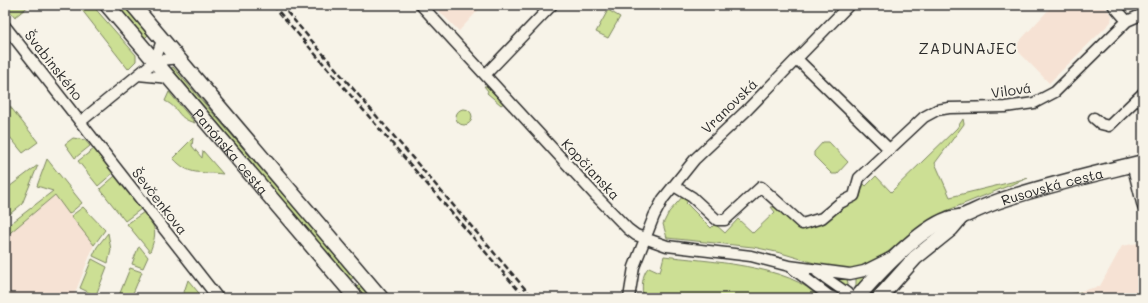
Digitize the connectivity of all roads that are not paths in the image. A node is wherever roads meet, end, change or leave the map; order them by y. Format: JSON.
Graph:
{"nodes":[{"id":1,"x":107,"y":5,"type":"edge"},
{"id":2,"x":133,"y":5,"type":"edge"},
{"id":3,"x":421,"y":5,"type":"edge"},
{"id":4,"x":552,"y":5,"type":"edge"},
{"id":5,"x":849,"y":5,"type":"edge"},
{"id":6,"x":1118,"y":7,"type":"edge"},
{"id":7,"x":1143,"y":14,"type":"edge"},
{"id":8,"x":1127,"y":21,"type":"junction"},
{"id":9,"x":5,"y":26,"type":"edge"},
{"id":10,"x":162,"y":40,"type":"junction"},
{"id":11,"x":178,"y":58,"type":"junction"},
{"id":12,"x":797,"y":59,"type":"junction"},
{"id":13,"x":155,"y":61,"type":"junction"},
{"id":14,"x":138,"y":75,"type":"junction"},
{"id":15,"x":485,"y":76,"type":"junction"},
{"id":16,"x":170,"y":78,"type":"junction"},
{"id":17,"x":1143,"y":93,"type":"edge"},
{"id":18,"x":1094,"y":118,"type":"dead end"},
{"id":19,"x":80,"y":122,"type":"junction"},
{"id":20,"x":889,"y":149,"type":"junction"},
{"id":21,"x":1137,"y":163,"type":"edge"},
{"id":22,"x":674,"y":186,"type":"junction"},
{"id":23,"x":1143,"y":207,"type":"edge"},
{"id":24,"x":962,"y":216,"type":"junction"},
{"id":25,"x":646,"y":239,"type":"junction"},
{"id":26,"x":898,"y":254,"type":"junction"},
{"id":27,"x":789,"y":266,"type":"junction"},
{"id":28,"x":815,"y":270,"type":"junction"},
{"id":29,"x":831,"y":297,"type":"edge"},
{"id":30,"x":218,"y":298,"type":"edge"},
{"id":31,"x":356,"y":298,"type":"edge"},
{"id":32,"x":381,"y":298,"type":"edge"},
{"id":33,"x":629,"y":298,"type":"edge"},
{"id":34,"x":851,"y":298,"type":"edge"},
{"id":35,"x":857,"y":298,"type":"edge"},
{"id":36,"x":879,"y":298,"type":"edge"}],
"edges":[{"from":1,"to":13,"type":"main road","name":"Panónska cesta"},
{"from":2,"to":10,"type":"main road","name":"Panónska cesta"},
{"from":3,"to":15,"type":"street","name":"Kopčianska"},
{"from":4,"to":15,"type":"street"},
{"from":5,"to":12,"type":"street","name":"Vranovská"},
{"from":6,"to":8,"type":"street"},
{"from":7,"to":8,"type":"street","name":"Vilová"},
{"from":8,"to":20,"type":"street","name":"Vilová"},
{"from":9,"to":19,"type":"street","name":"Švabinského"},
{"from":10,"to":11,"type":"main road","name":"Panónska cesta"},
{"from":10,"to":13,"type":"street"},
{"from":11,"to":13,"type":"street"},
{"from":11,"to":32,"type":"main road","name":"Panónska cesta"},
{"from":12,"to":20,"type":"street"},
{"from":12,"to":22,"type":"street","name":"Vranovská"},
{"from":13,"to":14,"type":"street"},
{"from":13,"to":16,"type":"main road","name":"Panónska cesta"},
{"from":14,"to":16,"type":"street"},
{"from":14,"to":19,"type":"street"},
{"from":15,"to":25,"type":"street","name":"Kopčianska"},
{"from":16,"to":31,"type":"main road","name":"Panónska cesta"},
{"from":17,"to":18,"type":"street"},
{"from":19,"to":30,"type":"street","name":"Ševčenkova"},
{"from":20,"to":22,"type":"street","name":"Vilová"},
{"from":21,"to":23,"type":"street"},
{"from":21,"to":24,"type":"main road","name":"Rusovská cesta"},
{"from":22,"to":25,"type":"street","name":"Vranovská"},
{"from":24,"to":26,"type":"main road","name":"Rusovská cesta"},
{"from":24,"to":36,"type":"main road","name":"Rusovská cesta"},
{"from":25,"to":27,"type":"street","name":"Kopčianska"},
{"from":25,"to":33,"type":"street","name":"Vranovská"},
{"from":26,"to":28,"type":"street","name":"Kopčianska"},
{"from":26,"to":35,"type":"main road","name":"Rusovská cesta"},
{"from":27,"to":28,"type":"street","name":"Kopčianska"},
{"from":27,"to":29,"type":"street","name":"Kopčianska"},
{"from":28,"to":34,"type":"street","name":"Kopčianska"}]}
